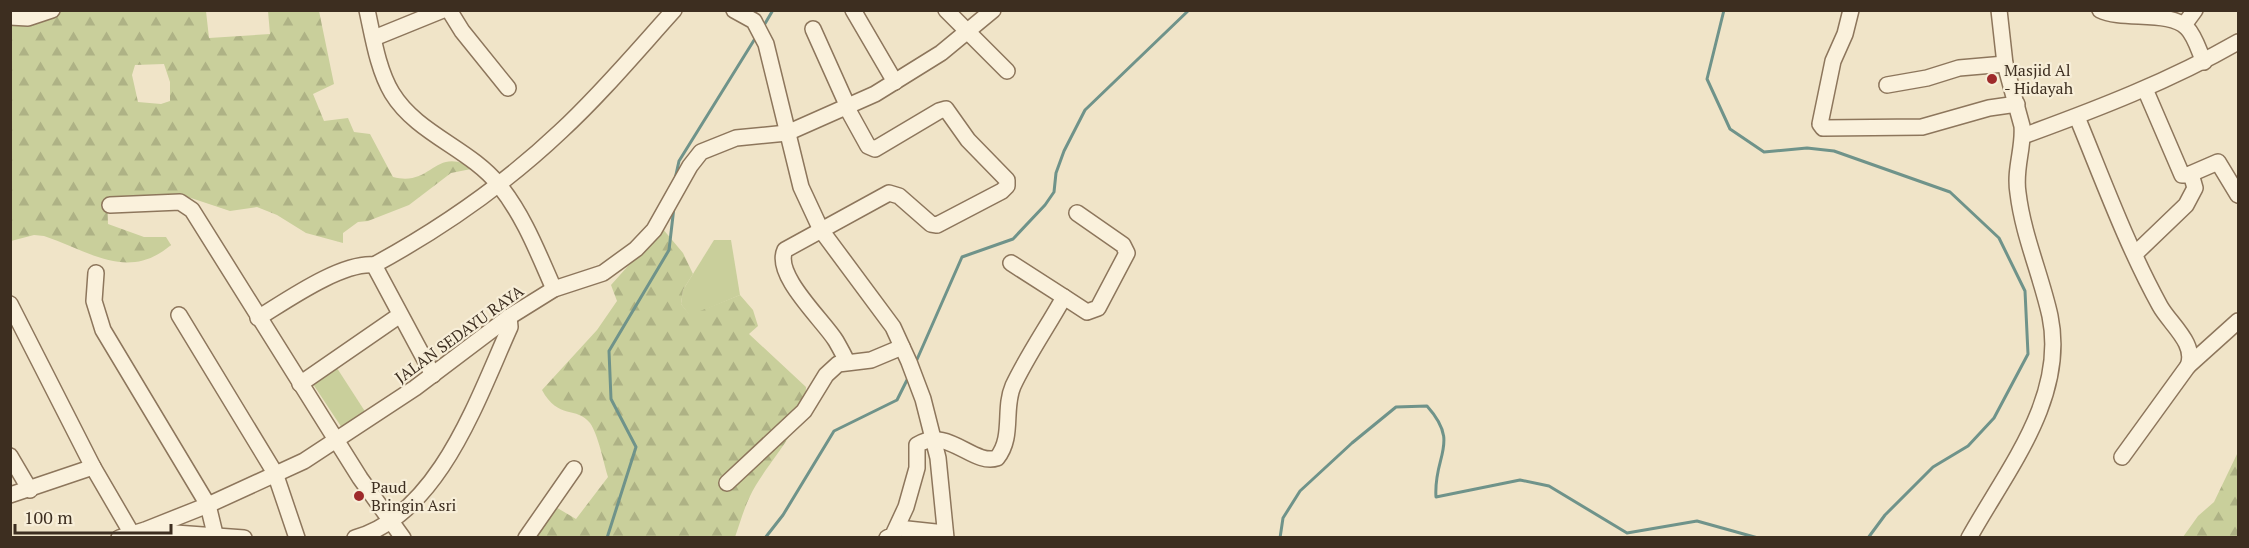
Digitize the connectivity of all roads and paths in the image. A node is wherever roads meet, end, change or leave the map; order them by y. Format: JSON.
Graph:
{"nodes":[{"id":1,"x":52,"y":10,"type":"edge"},
{"id":2,"x":367,"y":10,"type":"edge"},
{"id":3,"x":443,"y":10,"type":"edge"},
{"id":4,"x":450,"y":10,"type":"edge"},
{"id":5,"x":674,"y":10,"type":"edge"},
{"id":6,"x":734,"y":10,"type":"edge"},
{"id":7,"x":853,"y":10,"type":"edge"},
{"id":8,"x":946,"y":10,"type":"edge"},
{"id":9,"x":993,"y":10,"type":"edge"},
{"id":10,"x":1851,"y":10,"type":"edge"},
{"id":11,"x":1999,"y":10,"type":"edge"},
{"id":12,"x":2100,"y":10,"type":"edge"},
{"id":13,"x":2195,"y":10,"type":"edge"},
{"id":14,"x":10,"y":17,"type":"edge"},
{"id":15,"x":2184,"y":25,"type":"junction"},
{"id":16,"x":813,"y":29,"type":"dead end"},
{"id":17,"x":968,"y":32,"type":"junction"},
{"id":18,"x":374,"y":38,"type":"junction"},
{"id":19,"x":2238,"y":42,"type":"edge"},
{"id":20,"x":2204,"y":62,"type":"junction"},
{"id":21,"x":2005,"y":64,"type":"junction"},
{"id":22,"x":1007,"y":71,"type":"dead end"},
{"id":23,"x":895,"y":82,"type":"junction"},
{"id":24,"x":1887,"y":85,"type":"dead end"},
{"id":25,"x":508,"y":88,"type":"dead end"},
{"id":26,"x":2145,"y":89,"type":"junction"},
{"id":27,"x":2017,"y":104,"type":"junction"},
{"id":28,"x":848,"y":107,"type":"junction"},
{"id":29,"x":2077,"y":117,"type":"junction"},
{"id":30,"x":787,"y":133,"type":"junction"},
{"id":31,"x":2023,"y":136,"type":"junction"},
{"id":32,"x":2191,"y":174,"type":"junction"},
{"id":33,"x":498,"y":184,"type":"junction"},
{"id":34,"x":2238,"y":195,"type":"edge"},
{"id":35,"x":110,"y":205,"type":"dead end"},
{"id":36,"x":1077,"y":213,"type":"dead end"},
{"id":37,"x":820,"y":230,"type":"junction"},
{"id":38,"x":2135,"y":254,"type":"junction"},
{"id":39,"x":1011,"y":263,"type":"dead end"},
{"id":40,"x":374,"y":265,"type":"junction"},
{"id":41,"x":96,"y":273,"type":"dead end"},
{"id":42,"x":554,"y":289,"type":"junction"},
{"id":43,"x":1064,"y":297,"type":"junction"},
{"id":44,"x":10,"y":304,"type":"edge"},
{"id":45,"x":179,"y":315,"type":"dead end"},
{"id":46,"x":400,"y":315,"type":"junction"},
{"id":47,"x":509,"y":317,"type":"junction"},
{"id":48,"x":258,"y":318,"type":"junction"},
{"id":49,"x":2238,"y":321,"type":"edge"},
{"id":50,"x":902,"y":347,"type":"junction"},
{"id":51,"x":847,"y":362,"type":"junction"},
{"id":52,"x":2188,"y":366,"type":"junction"},
{"id":53,"x":433,"y":375,"type":"junction"},
{"id":54,"x":300,"y":384,"type":"junction"},
{"id":55,"x":933,"y":439,"type":"junction"},
{"id":56,"x":338,"y":441,"type":"junction"},
{"id":57,"x":10,"y":456,"type":"edge"},
{"id":58,"x":2122,"y":457,"type":"dead end"},
{"id":59,"x":93,"y":467,"type":"junction"},
{"id":60,"x":574,"y":469,"type":"dead end"},
{"id":61,"x":275,"y":473,"type":"junction"},
{"id":62,"x":727,"y":483,"type":"dead end"},
{"id":63,"x":30,"y":490,"type":"junction"},
{"id":64,"x":10,"y":495,"type":"edge"},
{"id":65,"x":208,"y":505,"type":"junction"},
{"id":66,"x":390,"y":522,"type":"junction"},
{"id":67,"x":893,"y":533,"type":"edge"},
{"id":68,"x":132,"y":534,"type":"edge"},
{"id":69,"x":945,"y":535,"type":"edge"},
{"id":70,"x":216,"y":537,"type":"edge"},
{"id":71,"x":244,"y":537,"type":"edge"},
{"id":72,"x":297,"y":537,"type":"edge"},
{"id":73,"x":355,"y":537,"type":"edge"},
{"id":74,"x":403,"y":537,"type":"edge"},
{"id":75,"x":526,"y":537,"type":"edge"},
{"id":76,"x":1969,"y":537,"type":"edge"}],
"edges":[{"from":1,"to":14,"type":"street"},
{"from":2,"to":18,"type":"street"},
{"from":3,"to":18,"type":"street"},
{"from":4,"to":25,"type":"street"},
{"from":5,"to":33,"type":"street"},
{"from":6,"to":30,"type":"street"},
{"from":7,"to":23,"type":"street"},
{"from":8,"to":17,"type":"street"},
{"from":9,"to":17,"type":"street","name":"JALAN SEDAYU RAYA"},
{"from":10,"to":27,"type":"street"},
{"from":11,"to":21,"type":"street"},
{"from":12,"to":15,"type":"street"},
{"from":13,"to":15,"type":"street"},
{"from":15,"to":20,"type":"street"},
{"from":16,"to":28,"type":"street"},
{"from":17,"to":22,"type":"street"},
{"from":17,"to":23,"type":"street","name":"JALAN SEDAYU RAYA"},
{"from":18,"to":33,"type":"street"},
{"from":19,"to":20,"type":"street"},
{"from":20,"to":26,"type":"street"},
{"from":21,"to":24,"type":"street"},
{"from":21,"to":27,"type":"street"},
{"from":23,"to":28,"type":"street","name":"JALAN SEDAYU RAYA"},
{"from":26,"to":29,"type":"street"},
{"from":26,"to":32,"type":"street"},
{"from":27,"to":31,"type":"street"},
{"from":28,"to":30,"type":"street","name":"JALAN SEDAYU RAYA"},
{"from":28,"to":37,"type":"street"},
{"from":29,"to":31,"type":"street"},
{"from":29,"to":38,"type":"street"},
{"from":30,"to":37,"type":"street"},
{"from":30,"to":42,"type":"street","name":"JALAN SEDAYU RAYA"},
{"from":31,"to":76,"type":"street"},
{"from":32,"to":34,"type":"street"},
{"from":32,"to":38,"type":"street"},
{"from":33,"to":40,"type":"street"},
{"from":33,"to":42,"type":"street"},
{"from":35,"to":48,"type":"street"},
{"from":36,"to":43,"type":"street"},
{"from":37,"to":50,"type":"street"},
{"from":37,"to":51,"type":"street"},
{"from":38,"to":52,"type":"street"},
{"from":39,"to":43,"type":"street"},
{"from":40,"to":46,"type":"street"},
{"from":40,"to":48,"type":"street"},
{"from":41,"to":65,"type":"street"},
{"from":42,"to":47,"type":"street","name":"JALAN SEDAYU RAYA"},
{"from":43,"to":55,"type":"street"},
{"from":44,"to":59,"type":"street"},
{"from":45,"to":61,"type":"street"},
{"from":46,"to":53,"type":"street"},
{"from":46,"to":54,"type":"street"},
{"from":47,"to":53,"type":"street","name":"JALAN SEDAYU RAYA"},
{"from":47,"to":66,"type":"street"},
{"from":48,"to":54,"type":"street"},
{"from":49,"to":52,"type":"street"},
{"from":50,"to":51,"type":"street"},
{"from":50,"to":55,"type":"street"},
{"from":51,"to":62,"type":"street"},
{"from":52,"to":58,"type":"street"},
{"from":53,"to":56,"type":"street","name":"JALAN SEDAYU RAYA"},
{"from":54,"to":56,"type":"street"},
{"from":55,"to":67,"type":"street"},
{"from":55,"to":69,"type":"street"},
{"from":56,"to":61,"type":"street","name":"JALAN SEDAYU RAYA"},
{"from":56,"to":66,"type":"street"},
{"from":57,"to":63,"type":"street"},
{"from":59,"to":63,"type":"street"},
{"from":59,"to":68,"type":"street"},
{"from":60,"to":75,"type":"street"},
{"from":61,"to":65,"type":"street","name":"JALAN SEDAYU RAYA"},
{"from":61,"to":72,"type":"street"},
{"from":63,"to":64,"type":"street"},
{"from":65,"to":68,"type":"street","name":"JALAN SEDAYU RAYA"},
{"from":65,"to":70,"type":"street"},
{"from":66,"to":73,"type":"street"},
{"from":66,"to":74,"type":"street"},
{"from":67,"to":69,"type":"street"},
{"from":68,"to":70,"type":"street"},
{"from":70,"to":71,"type":"street"}]}
